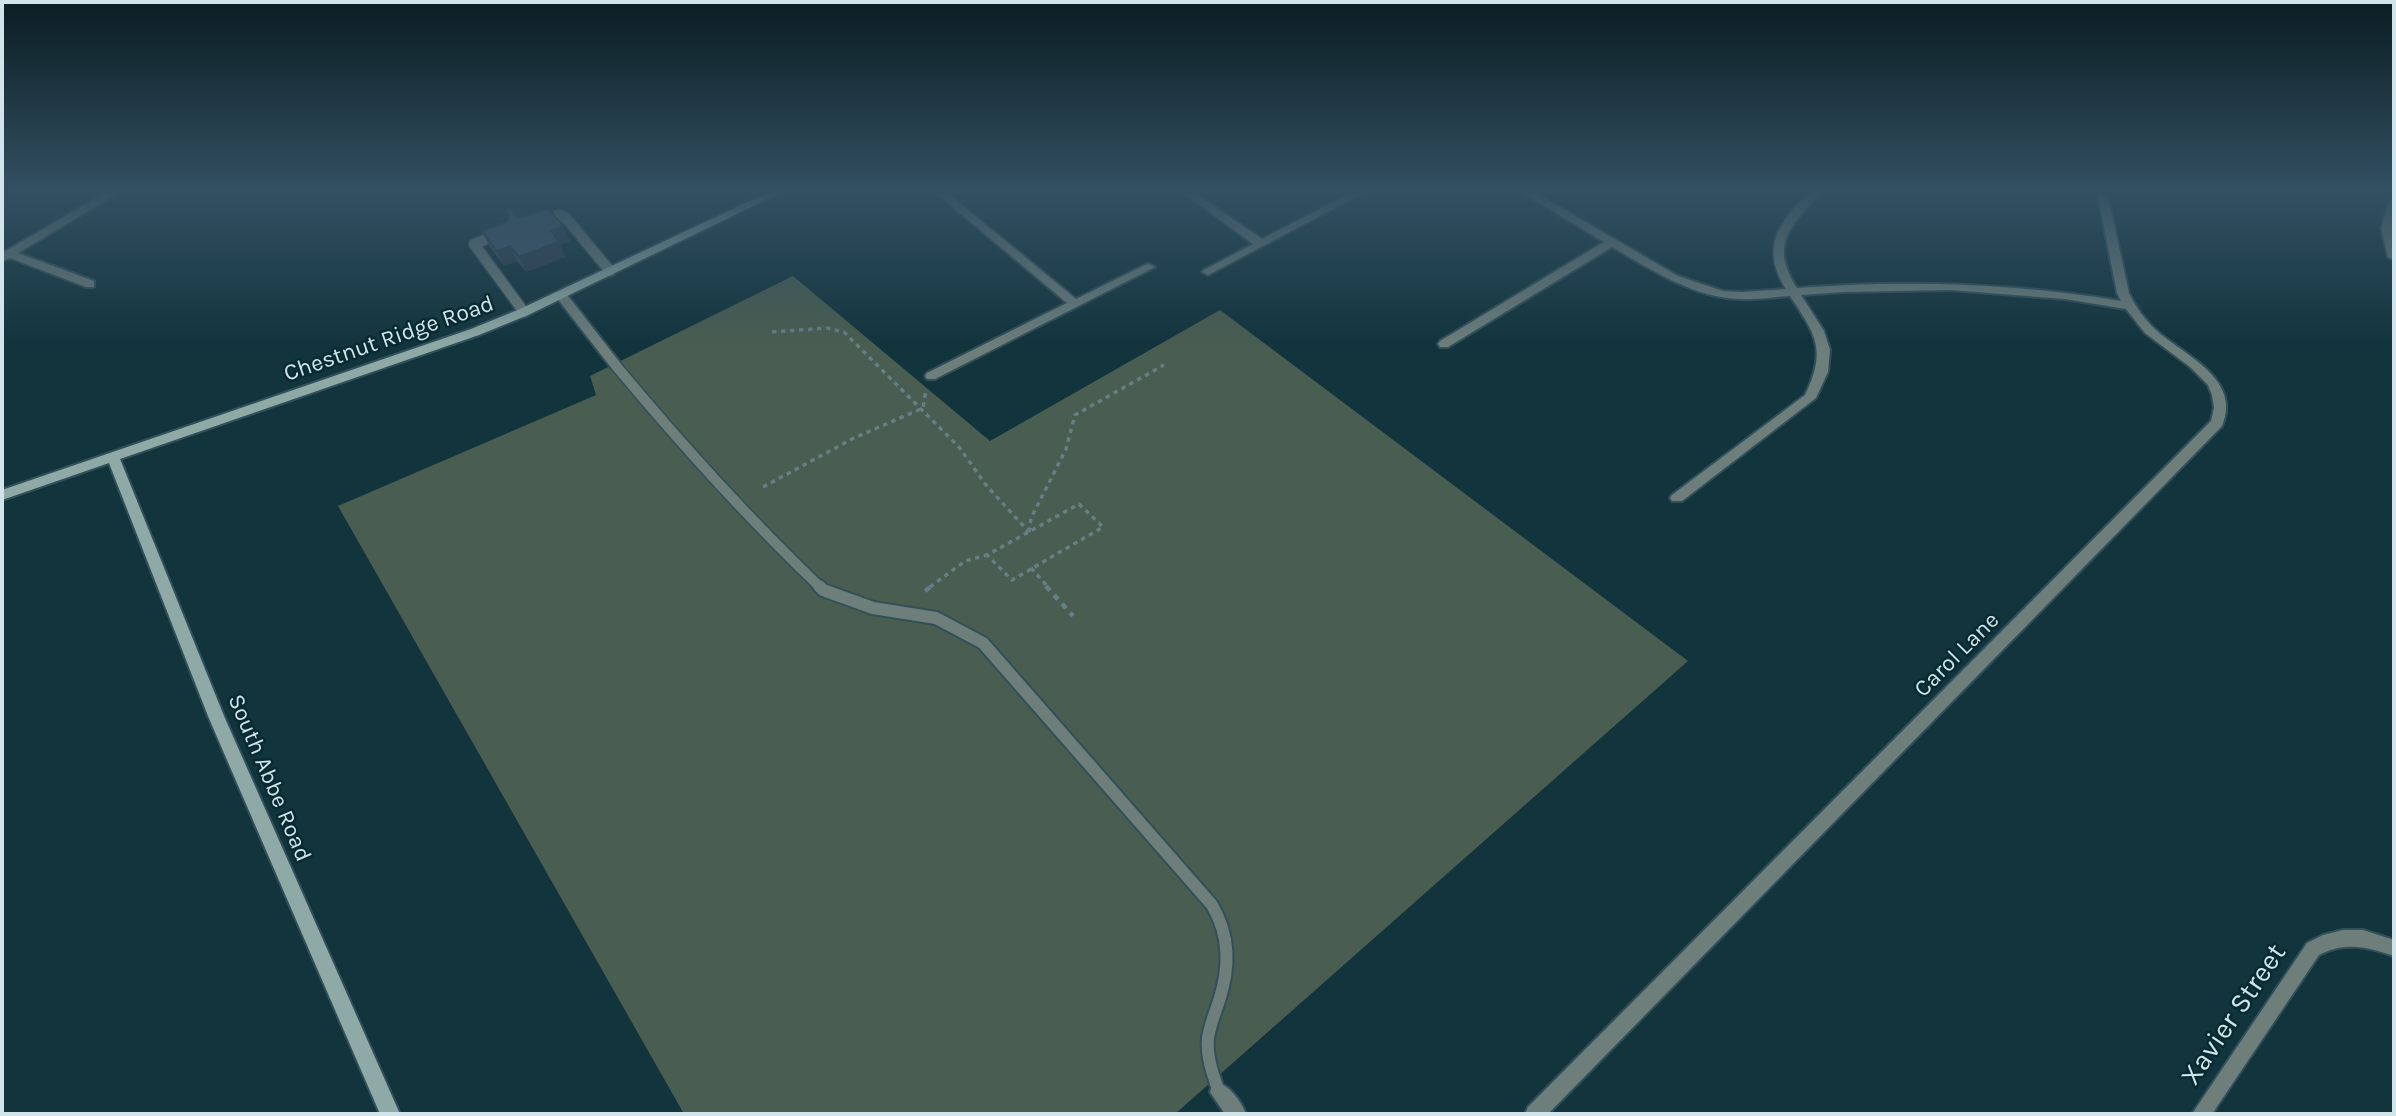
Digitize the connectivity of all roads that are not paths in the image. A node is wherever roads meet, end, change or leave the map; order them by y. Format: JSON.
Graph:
{"nodes":[{"id":1,"x":25,"y":244,"type":"edge"},
{"id":2,"x":474,"y":244,"type":"edge"},
{"id":3,"x":588,"y":244,"type":"edge"},
{"id":4,"x":667,"y":244,"type":"edge"},
{"id":5,"x":1003,"y":244,"type":"edge"},
{"id":6,"x":1261,"y":244,"type":"edge"},
{"id":7,"x":1609,"y":244,"type":"edge"},
{"id":8,"x":1616,"y":244,"type":"edge"},
{"id":9,"x":1781,"y":244,"type":"edge"},
{"id":10,"x":2113,"y":244,"type":"edge"},
{"id":11,"x":5,"y":256,"type":"edge"},
{"id":12,"x":1149,"y":267,"type":"dead end"},
{"id":13,"x":610,"y":271,"type":"junction"},
{"id":14,"x":1208,"y":272,"type":"dead end"},
{"id":15,"x":90,"y":284,"type":"dead end"},
{"id":16,"x":1794,"y":292,"type":"junction"},
{"id":17,"x":561,"y":295,"type":"junction"},
{"id":18,"x":1075,"y":304,"type":"junction"},
{"id":19,"x":2129,"y":306,"type":"junction"},
{"id":20,"x":524,"y":312,"type":"junction"},
{"id":21,"x":1444,"y":344,"type":"dead end"},
{"id":22,"x":617,"y":367,"type":"joint"},
{"id":23,"x":930,"y":378,"type":"road end"},
{"id":24,"x":113,"y":457,"type":"junction"},
{"id":25,"x":2,"y":495,"type":"edge"},
{"id":26,"x":1677,"y":498,"type":"dead end"},
{"id":27,"x":2394,"y":948,"type":"edge"},
{"id":28,"x":1219,"y":1092,"type":"joint"},
{"id":29,"x":390,"y":1114,"type":"edge"},
{"id":30,"x":1237,"y":1114,"type":"edge"},
{"id":31,"x":1535,"y":1114,"type":"edge"},
{"id":32,"x":2201,"y":1114,"type":"edge"}],
"edges":[{"from":1,"to":11,"type":"street"},
{"from":2,"to":20,"type":"lane"},
{"from":3,"to":13,"type":"lane"},
{"from":4,"to":13,"type":"street","name":"Chestnut Ridge Road"},
{"from":5,"to":18,"type":"street"},
{"from":6,"to":14,"type":"street"},
{"from":7,"to":21,"type":"street"},
{"from":8,"to":16,"type":"street"},
{"from":9,"to":16,"type":"street"},
{"from":10,"to":19,"type":"street","name":"Carol Lane"},
{"from":11,"to":15,"type":"street"},
{"from":12,"to":18,"type":"street"},
{"from":13,"to":17,"type":"street","name":"Chestnut Ridge Road"},
{"from":16,"to":19,"type":"street"},
{"from":16,"to":26,"type":"street"},
{"from":17,"to":20,"type":"street","name":"Chestnut Ridge Road"},
{"from":17,"to":22,"type":"street"},
{"from":18,"to":23,"type":"street"},
{"from":19,"to":31,"type":"street","name":"Carol Lane"},
{"from":20,"to":24,"type":"street","name":"Chestnut Ridge Road"},
{"from":22,"to":28,"type":"lane"},
{"from":24,"to":25,"type":"street","name":"Chestnut Ridge Road"},
{"from":24,"to":29,"type":"street","name":"South Abbe Road"},
{"from":27,"to":32,"type":"street","name":"Xavier Street"},
{"from":28,"to":30,"type":"street"}]}
